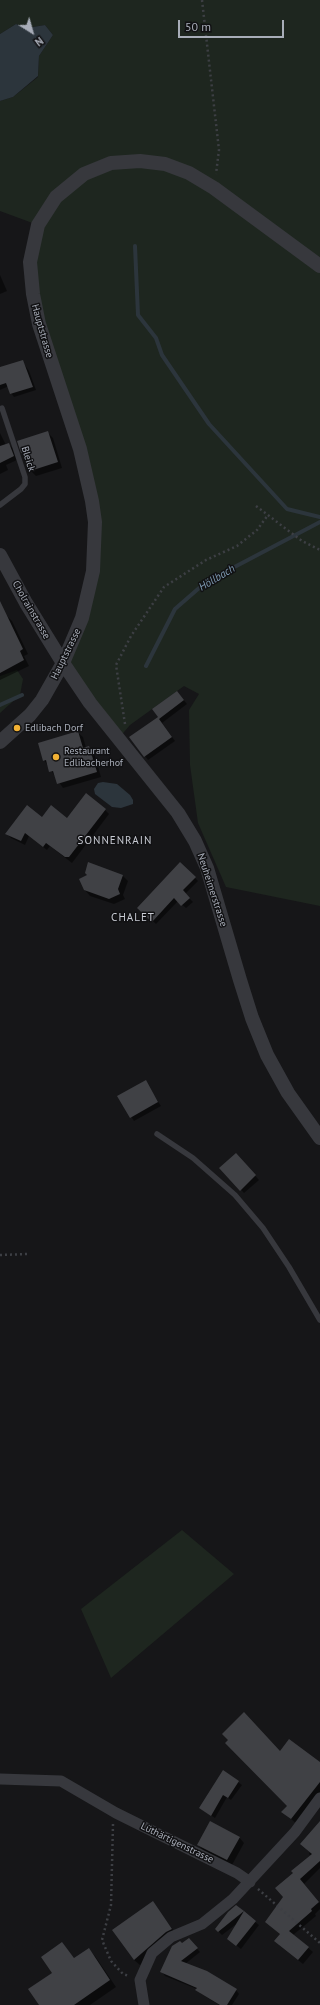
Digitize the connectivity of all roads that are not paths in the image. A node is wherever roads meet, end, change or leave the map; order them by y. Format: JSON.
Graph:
{"nodes":[{"id":1,"x":320,"y":266,"type":"edge"},
{"id":2,"x":2,"y":408,"type":"dead end"},
{"id":3,"x":0,"y":505,"type":"edge"},
{"id":4,"x":0,"y":555,"type":"edge"},
{"id":5,"x":62,"y":663,"type":"junction"},
{"id":6,"x":0,"y":742,"type":"edge"},
{"id":7,"x":157,"y":1134,"type":"dead end"},
{"id":8,"x":320,"y":1138,"type":"edge"},
{"id":9,"x":320,"y":1320,"type":"edge"},
{"id":10,"x":0,"y":1779,"type":"edge"},
{"id":11,"x":320,"y":1798,"type":"edge"},
{"id":12,"x":250,"y":1882,"type":"junction"},
{"id":13,"x":144,"y":2005,"type":"edge"}],
"edges":[{"from":1,"to":5,"type":"street","name":"Hauptstrasse"},
{"from":2,"to":3,"type":"lane","name":"Bleick"},
{"from":4,"to":5,"type":"street","name":"Cholrainstrasse"},
{"from":5,"to":6,"type":"street","name":"Hauptstrasse"},
{"from":5,"to":8,"type":"street","name":"Neuheimerstrasse"},
{"from":7,"to":9,"type":"lane"},
{"from":10,"to":12,"type":"street","name":"Lüthärtigenstrasse"},
{"from":11,"to":12,"type":"street"},
{"from":12,"to":13,"type":"street"}]}
